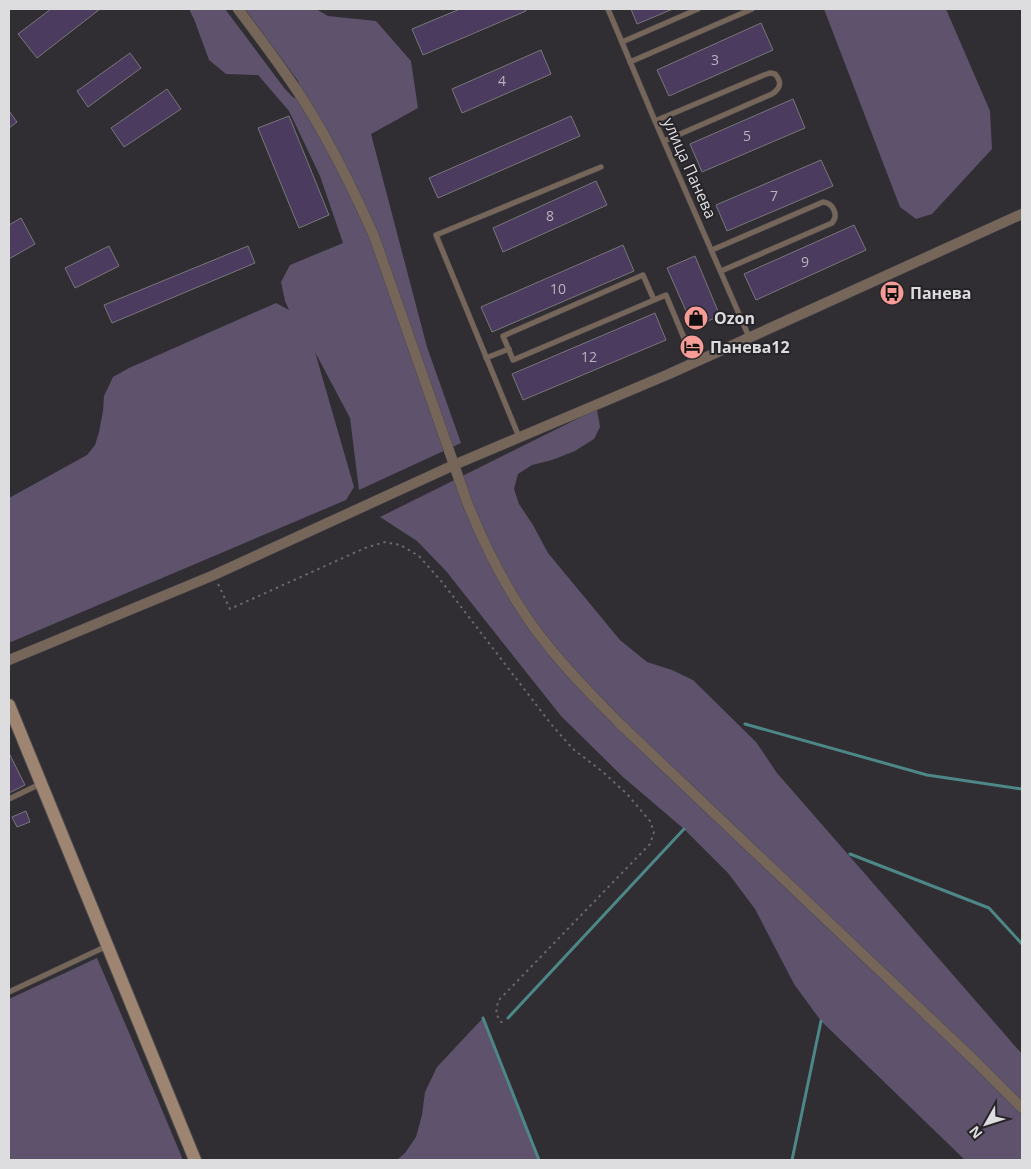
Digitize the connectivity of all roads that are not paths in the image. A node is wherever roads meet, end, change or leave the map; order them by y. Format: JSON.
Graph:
{"nodes":[{"id":1,"x":238,"y":9,"type":"edge"},
{"id":2,"x":608,"y":9,"type":"edge"},
{"id":3,"x":698,"y":9,"type":"edge"},
{"id":4,"x":752,"y":9,"type":"edge"},
{"id":5,"x":622,"y":42,"type":"junction"},
{"id":6,"x":630,"y":62,"type":"junction"},
{"id":7,"x":655,"y":121,"type":"junction"},
{"id":8,"x":664,"y":141,"type":"junction"},
{"id":9,"x":601,"y":166,"type":"dead end"},
{"id":10,"x":1022,"y":214,"type":"edge"},
{"id":11,"x":712,"y":250,"type":"junction"},
{"id":12,"x":721,"y":271,"type":"junction"},
{"id":13,"x":654,"y":300,"type":"junction"},
{"id":14,"x":749,"y":337,"type":"junction"},
{"id":15,"x":509,"y":348,"type":"junction"},
{"id":16,"x":486,"y":358,"type":"junction"},
{"id":17,"x":694,"y":362,"type":"junction"},
{"id":18,"x":519,"y":437,"type":"junction"},
{"id":19,"x":454,"y":465,"type":"junction"},
{"id":20,"x":9,"y":660,"type":"edge"},
{"id":21,"x":9,"y":705,"type":"edge"},
{"id":22,"x":41,"y":784,"type":"junction"},
{"id":23,"x":9,"y":799,"type":"edge"},
{"id":24,"x":107,"y":946,"type":"junction"},
{"id":25,"x":9,"y":992,"type":"edge"},
{"id":26,"x":1022,"y":1108,"type":"edge"},
{"id":27,"x":195,"y":1160,"type":"edge"}],
"edges":[{"from":1,"to":19,"type":"street"},
{"from":2,"to":5,"type":"lane","name":"улица Панева"},
{"from":3,"to":5,"type":"lane"},
{"from":4,"to":6,"type":"lane"},
{"from":5,"to":6,"type":"lane","name":"улица Панева"},
{"from":6,"to":7,"type":"lane","name":"улица Панева"},
{"from":7,"to":8,"type":"lane","name":"улица Панева"},
{"from":7,"to":8,"type":"lane"},
{"from":8,"to":11,"type":"lane","name":"улица Панева"},
{"from":9,"to":16,"type":"lane"},
{"from":10,"to":14,"type":"street"},
{"from":11,"to":12,"type":"lane","name":"улица Панева"},
{"from":11,"to":12,"type":"lane"},
{"from":12,"to":14,"type":"lane","name":"улица Панева"},
{"from":13,"to":15,"type":"lane"},
{"from":13,"to":15,"type":"lane"},
{"from":13,"to":17,"type":"lane"},
{"from":14,"to":17,"type":"street"},
{"from":15,"to":16,"type":"lane"},
{"from":16,"to":18,"type":"lane"},
{"from":17,"to":18,"type":"street"},
{"from":18,"to":19,"type":"street"},
{"from":19,"to":20,"type":"street"},
{"from":19,"to":26,"type":"street"},
{"from":21,"to":22,"type":"main road"},
{"from":22,"to":23,"type":"lane"},
{"from":22,"to":24,"type":"main road"},
{"from":24,"to":25,"type":"lane"},
{"from":24,"to":27,"type":"main road"}]}
